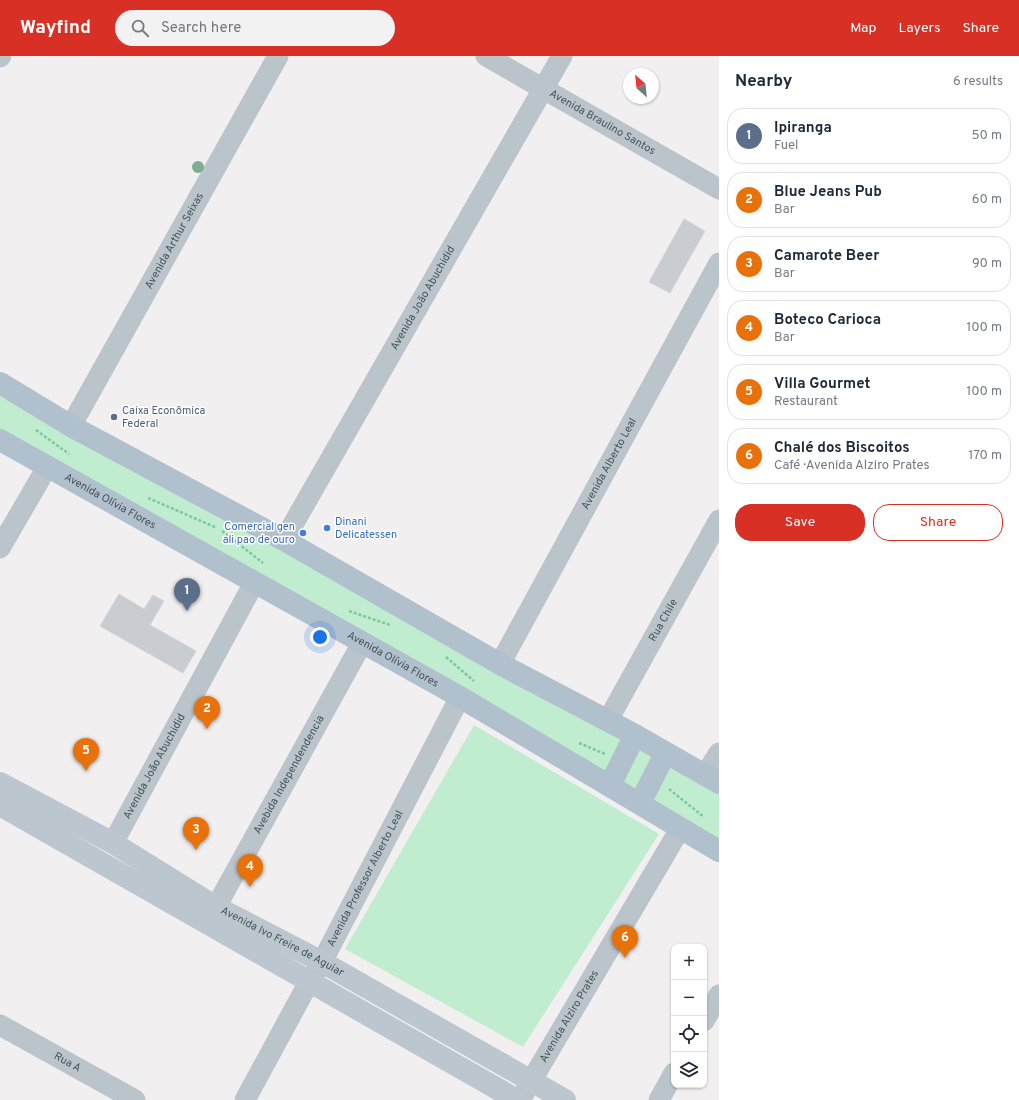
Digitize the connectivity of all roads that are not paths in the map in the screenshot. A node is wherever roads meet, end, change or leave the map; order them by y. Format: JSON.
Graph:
{"nodes":[{"id":1,"x":278,"y":56,"type":"edge"},
{"id":2,"x":486,"y":56,"type":"edge"},
{"id":3,"x":562,"y":56,"type":"edge"},
{"id":4,"x":544,"y":88,"type":"junction"},
{"id":5,"x":719,"y":189,"type":"edge"},
{"id":6,"x":719,"y":263,"type":"edge"},
{"id":7,"x":0,"y":383,"type":"edge"},
{"id":8,"x":71,"y":426,"type":"junction"},
{"id":9,"x":0,"y":440,"type":"edge"},
{"id":10,"x":47,"y":467,"type":"junction"},
{"id":11,"x":719,"y":520,"type":"edge"},
{"id":12,"x":284,"y":540,"type":"junction"},
{"id":13,"x":0,"y":548,"type":"edge"},
{"id":14,"x":254,"y":583,"type":"junction"},
{"id":15,"x":362,"y":643,"type":"junction"},
{"id":16,"x":500,"y":664,"type":"junction"},
{"id":17,"x":460,"y":697,"type":"junction"},
{"id":18,"x":608,"y":720,"type":"junction"},
{"id":19,"x":635,"y":735,"type":"junction"},
{"id":20,"x":719,"y":753,"type":"edge"},
{"id":21,"x":665,"y":754,"type":"junction"},
{"id":22,"x":712,"y":779,"type":"edge"},
{"id":23,"x":0,"y":782,"type":"edge"},
{"id":24,"x":610,"y":785,"type":"junction"},
{"id":25,"x":640,"y":803,"type":"junction"},
{"id":26,"x":0,"y":806,"type":"edge"},
{"id":27,"x":680,"y":829,"type":"junction"},
{"id":28,"x":113,"y":843,"type":"junction"},
{"id":29,"x":719,"y":851,"type":"edge"},
{"id":30,"x":216,"y":907,"type":"junction"},
{"id":31,"x":322,"y":962,"type":"junction"},
{"id":32,"x":309,"y":982,"type":"junction"},
{"id":33,"x":719,"y":995,"type":"edge"},
{"id":34,"x":707,"y":1016,"type":"edge"},
{"id":35,"x":0,"y":1025,"type":"edge"},
{"id":36,"x":671,"y":1078,"type":"edge"},
{"id":37,"x":532,"y":1081,"type":"junction"},
{"id":38,"x":135,"y":1100,"type":"edge"},
{"id":39,"x":245,"y":1100,"type":"edge"},
{"id":40,"x":517,"y":1100,"type":"edge"},
{"id":41,"x":520,"y":1100,"type":"edge"},
{"id":42,"x":565,"y":1100,"type":"edge"},
{"id":43,"x":659,"y":1100,"type":"edge"}],
"edges":[{"from":1,"to":8,"type":"street","name":"Avenida Arthur Seixas"},
{"from":2,"to":4,"type":"street","name":"Avenida Braulino Santos"},
{"from":3,"to":4,"type":"street","name":"Avenida João Abuchidid"},
{"from":4,"to":5,"type":"street","name":"Avenida Braulino Santos"},
{"from":4,"to":12,"type":"street","name":"Avenida João Abuchidid"},
{"from":6,"to":16,"type":"street","name":"Avenida Alberto Leal"},
{"from":7,"to":8,"type":"main road"},
{"from":8,"to":12,"type":"main road"},
{"from":9,"to":10,"type":"main road","name":"Avenida Olívia Flores"},
{"from":10,"to":13,"type":"street"},
{"from":10,"to":14,"type":"main road","name":"Avenida Olívia Flores"},
{"from":11,"to":18,"type":"street","name":"Rua Chile"},
{"from":12,"to":16,"type":"main road"},
{"from":14,"to":15,"type":"main road","name":"Avenida Olívia Flores"},
{"from":14,"to":28,"type":"street","name":"Avenida João Abuchidid"},
{"from":15,"to":17,"type":"main road","name":"Avenida Olívia Flores"},
{"from":15,"to":30,"type":"street","name":"Avebida Independendencia"},
{"from":16,"to":18,"type":"main road"},
{"from":17,"to":24,"type":"main road","name":"Avenida Olívia Flores"},
{"from":17,"to":31,"type":"street","name":"Avenida Professor Alberto Leal"},
{"from":18,"to":19,"type":"main road"},
{"from":19,"to":21,"type":"main road"},
{"from":19,"to":24,"type":"main road"},
{"from":20,"to":22,"type":"street"},
{"from":21,"to":22,"type":"main road"},
{"from":21,"to":25,"type":"main road"},
{"from":23,"to":28,"type":"street","name":"Avenida Ivo Freire de Aguiar"},
{"from":24,"to":25,"type":"main road","name":"Avenida Olívia Flores"},
{"from":25,"to":27,"type":"main road","name":"Avenida Olívia Flores"},
{"from":26,"to":32,"type":"street","name":"Avenida Ivo Freire de Aguiar"},
{"from":27,"to":29,"type":"main road","name":"Avenida Olívia Flores"},
{"from":27,"to":37,"type":"street","name":"Avenida Alziro Prates"},
{"from":28,"to":30,"type":"street","name":"Avenida Ivo Freire de Aguiar"},
{"from":30,"to":31,"type":"street","name":"Avenida Ivo Freire de Aguiar"},
{"from":31,"to":32,"type":"street","name":"Avenida Professor Alberto Leal"},
{"from":31,"to":37,"type":"street","name":"Avenida Ivo Freire de Aguiar"},
{"from":32,"to":39,"type":"street","name":"Avenida Professor Alberto Leal"},
{"from":32,"to":40,"type":"street","name":"Avenida Ivo Freire de Aguiar"},
{"from":33,"to":34,"type":"street"},
{"from":35,"to":38,"type":"street","name":"Rua A"},
{"from":36,"to":43,"type":"street"},
{"from":37,"to":41,"type":"street","name":"Avenida Alziro Prates"},
{"from":37,"to":42,"type":"street","name":"Avenida Ivo Freire de Aguiar"}]}
